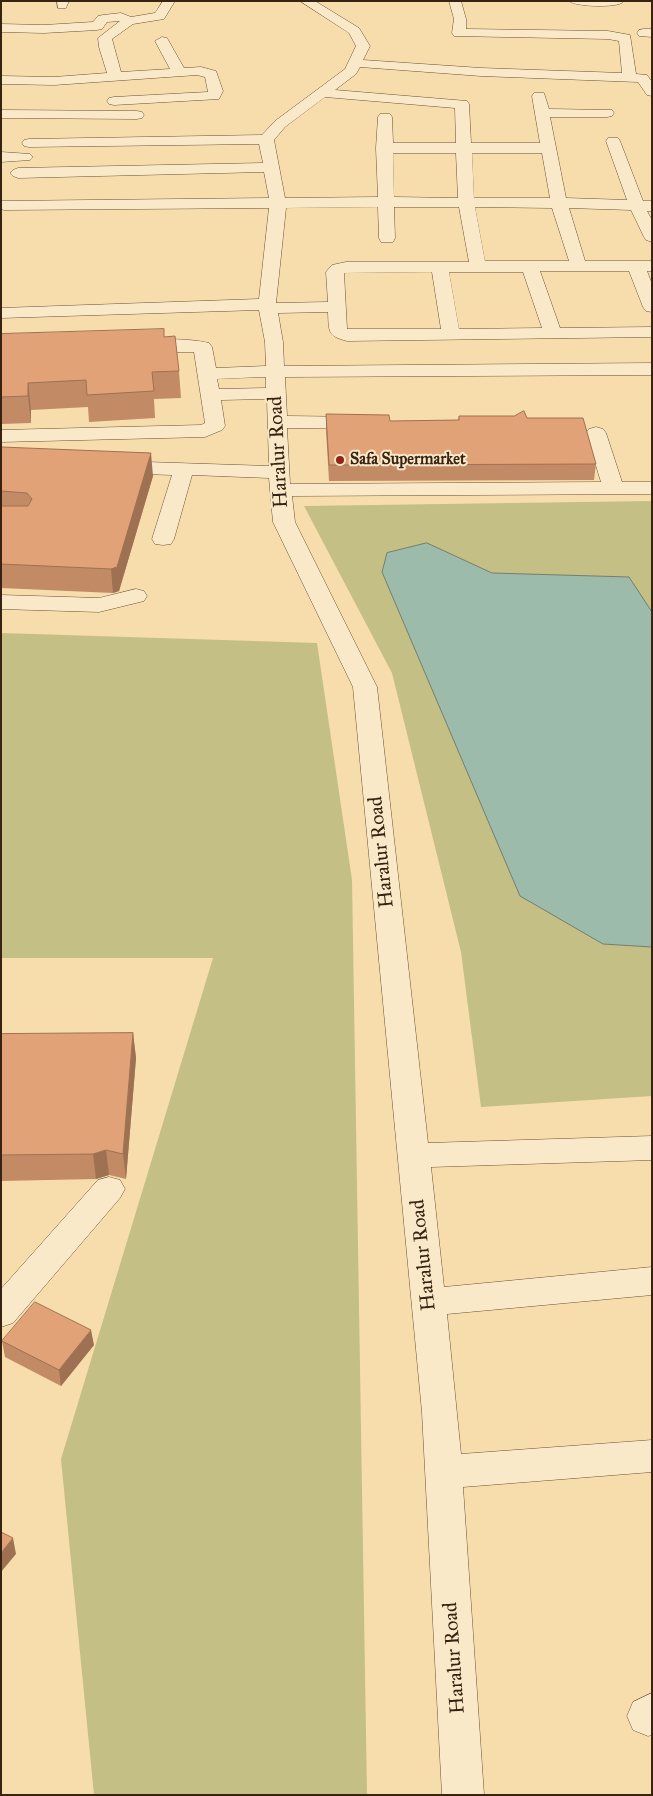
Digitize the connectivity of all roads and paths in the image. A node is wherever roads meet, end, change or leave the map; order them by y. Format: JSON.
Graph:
{"nodes":[{"id":1,"x":169,"y":1,"type":"edge"},
{"id":2,"x":306,"y":1,"type":"edge"},
{"id":3,"x":455,"y":1,"type":"edge"},
{"id":4,"x":575,"y":1,"type":"edge"},
{"id":5,"x":617,"y":2,"type":"edge"},
{"id":6,"x":129,"y":21,"type":"junction"},
{"id":7,"x":550,"y":21,"type":"dead end"},
{"id":8,"x":610,"y":22,"type":"dead end"},
{"id":9,"x":1,"y":28,"type":"edge"},
{"id":10,"x":162,"y":41,"type":"dead end"},
{"id":11,"x":355,"y":63,"type":"junction"},
{"id":12,"x":652,"y":71,"type":"edge"},
{"id":13,"x":179,"y":72,"type":"junction"},
{"id":14,"x":628,"y":73,"type":"junction"},
{"id":15,"x":115,"y":76,"type":"junction"},
{"id":16,"x":1,"y":80,"type":"edge"},
{"id":17,"x":52,"y":92,"type":"junction"},
{"id":18,"x":652,"y":92,"type":"edge"},
{"id":19,"x":322,"y":93,"type":"junction"},
{"id":20,"x":540,"y":96,"type":"dead end"},
{"id":21,"x":114,"y":100,"type":"dead end"},
{"id":22,"x":543,"y":113,"type":"junction"},
{"id":23,"x":607,"y":113,"type":"dead end"},
{"id":24,"x":1,"y":114,"type":"edge"},
{"id":25,"x":153,"y":115,"type":"dead end"},
{"id":26,"x":385,"y":117,"type":"dead end"},
{"id":27,"x":1,"y":128,"type":"edge"},
{"id":28,"x":31,"y":136,"type":"junction"},
{"id":29,"x":266,"y":139,"type":"junction"},
{"id":30,"x":613,"y":141,"type":"dead end"},
{"id":31,"x":384,"y":148,"type":"junction"},
{"id":32,"x":464,"y":148,"type":"junction"},
{"id":33,"x":549,"y":148,"type":"junction"},
{"id":34,"x":1,"y":157,"type":"edge"},
{"id":35,"x":270,"y":167,"type":"junction"},
{"id":36,"x":18,"y":173,"type":"junction"},
{"id":37,"x":5,"y":198,"type":"edge"},
{"id":38,"x":386,"y":202,"type":"junction"},
{"id":39,"x":466,"y":202,"type":"junction"},
{"id":40,"x":278,"y":203,"type":"junction"},
{"id":41,"x":559,"y":203,"type":"junction"},
{"id":42,"x":644,"y":206,"type":"edge"},
{"id":43,"x":387,"y":238,"type":"dead end"},
{"id":44,"x":652,"y":238,"type":"edge"},
{"id":45,"x":577,"y":260,"type":"dead end"},
{"id":46,"x":476,"y":261,"type":"dead end"},
{"id":47,"x":440,"y":266,"type":"junction"},
{"id":48,"x":530,"y":266,"type":"junction"},
{"id":49,"x":644,"y":266,"type":"edge"},
{"id":50,"x":337,"y":301,"type":"junction"},
{"id":51,"x":267,"y":302,"type":"junction"},
{"id":52,"x":652,"y":307,"type":"edge"},
{"id":53,"x":1,"y":313,"type":"edge"},
{"id":54,"x":652,"y":332,"type":"edge"},
{"id":55,"x":553,"y":333,"type":"junction"},
{"id":56,"x":451,"y":335,"type":"junction"},
{"id":57,"x":117,"y":348,"type":"edge"},
{"id":58,"x":652,"y":369,"type":"edge"},
{"id":59,"x":207,"y":374,"type":"junction"},
{"id":60,"x":275,"y":382,"type":"junction"},
{"id":61,"x":210,"y":395,"type":"junction"},
{"id":62,"x":277,"y":422,"type":"junction"},
{"id":63,"x":385,"y":423,"type":"edge"},
{"id":64,"x":596,"y":433,"type":"dead end"},
{"id":65,"x":1,"y":436,"type":"edge"},
{"id":66,"x":97,"y":466,"type":"edge"},
{"id":67,"x":184,"y":469,"type":"junction"},
{"id":68,"x":280,"y":481,"type":"junction"},
{"id":69,"x":652,"y":488,"type":"edge"},
{"id":70,"x":614,"y":489,"type":"junction"},
{"id":71,"x":163,"y":539,"type":"dead end"},
{"id":72,"x":136,"y":596,"type":"dead end"},
{"id":73,"x":1,"y":602,"type":"edge"},
{"id":74,"x":652,"y":1148,"type":"edge"},
{"id":75,"x":414,"y":1156,"type":"junction"},
{"id":76,"x":109,"y":1189,"type":"dead end"},
{"id":77,"x":652,"y":1281,"type":"edge"},
{"id":78,"x":428,"y":1302,"type":"junction"},
{"id":79,"x":1,"y":1313,"type":"edge"},
{"id":80,"x":652,"y":1456,"type":"edge"},
{"id":81,"x":444,"y":1472,"type":"junction"},
{"id":82,"x":463,"y":1795,"type":"edge"}],
"edges":[{"from":1,"to":6,"type":"street"},
{"from":2,"to":11,"type":"street"},
{"from":3,"to":14,"type":"street"},
{"from":4,"to":5,"type":"street"},
{"from":6,"to":9,"type":"street"},
{"from":6,"to":15,"type":"street"},
{"from":7,"to":8,"type":"street"},
{"from":10,"to":13,"type":"street"},
{"from":11,"to":14,"type":"street"},
{"from":11,"to":19,"type":"street"},
{"from":12,"to":14,"type":"street"},
{"from":13,"to":15,"type":"street"},
{"from":13,"to":21,"type":"street"},
{"from":14,"to":18,"type":"street"},
{"from":15,"to":17,"type":"street"},
{"from":16,"to":17,"type":"street"},
{"from":17,"to":28,"type":"street"},
{"from":19,"to":29,"type":"street"},
{"from":19,"to":32,"type":"street"},
{"from":20,"to":22,"type":"street"},
{"from":22,"to":23,"type":"street"},
{"from":22,"to":33,"type":"street"},
{"from":24,"to":28,"type":"street"},
{"from":25,"to":28,"type":"street"},
{"from":26,"to":31,"type":"street"},
{"from":27,"to":28,"type":"street"},
{"from":28,"to":29,"type":"street"},
{"from":28,"to":34,"type":"street"},
{"from":28,"to":36,"type":"street"},
{"from":29,"to":35,"type":"street","name":"Haralur Road"},
{"from":30,"to":42,"type":"street"},
{"from":31,"to":32,"type":"street"},
{"from":31,"to":38,"type":"street"},
{"from":32,"to":33,"type":"street"},
{"from":32,"to":39,"type":"street"},
{"from":33,"to":41,"type":"street"},
{"from":35,"to":36,"type":"street"},
{"from":35,"to":40,"type":"street","name":"Haralur Road"},
{"from":36,"to":37,"type":"street"},
{"from":37,"to":40,"type":"street"},
{"from":38,"to":39,"type":"street"},
{"from":38,"to":40,"type":"street"},
{"from":38,"to":43,"type":"street"},
{"from":39,"to":41,"type":"street"},
{"from":39,"to":46,"type":"street"},
{"from":40,"to":51,"type":"street","name":"Haralur Road"},
{"from":41,"to":42,"type":"street"},
{"from":41,"to":45,"type":"street"},
{"from":42,"to":44,"type":"street"},
{"from":47,"to":48,"type":"street"},
{"from":47,"to":50,"type":"street"},
{"from":47,"to":56,"type":"street"},
{"from":48,"to":49,"type":"street"},
{"from":48,"to":55,"type":"street"},
{"from":49,"to":52,"type":"street"},
{"from":50,"to":51,"type":"street"},
{"from":50,"to":56,"type":"street"},
{"from":51,"to":53,"type":"street"},
{"from":51,"to":60,"type":"street","name":"Haralur Road"},
{"from":54,"to":55,"type":"street"},
{"from":55,"to":56,"type":"street"},
{"from":57,"to":59,"type":"street"},
{"from":58,"to":60,"type":"street"},
{"from":59,"to":60,"type":"street"},
{"from":59,"to":61,"type":"street"},
{"from":60,"to":61,"type":"street"},
{"from":60,"to":62,"type":"street","name":"Haralur Road"},
{"from":61,"to":65,"type":"street"},
{"from":62,"to":63,"type":"street"},
{"from":62,"to":68,"type":"street","name":"Haralur Road"},
{"from":64,"to":70,"type":"street"},
{"from":66,"to":67,"type":"street"},
{"from":67,"to":68,"type":"street"},
{"from":67,"to":71,"type":"street"},
{"from":68,"to":70,"type":"street"},
{"from":68,"to":75,"type":"street","name":"Haralur Road"},
{"from":69,"to":70,"type":"street"},
{"from":72,"to":73,"type":"street"},
{"from":74,"to":75,"type":"street"},
{"from":75,"to":78,"type":"street","name":"Haralur Road"},
{"from":76,"to":79,"type":"street"},
{"from":77,"to":78,"type":"street"},
{"from":78,"to":81,"type":"street","name":"Haralur Road"},
{"from":80,"to":81,"type":"street"},
{"from":81,"to":82,"type":"street","name":"Haralur Road"}]}
